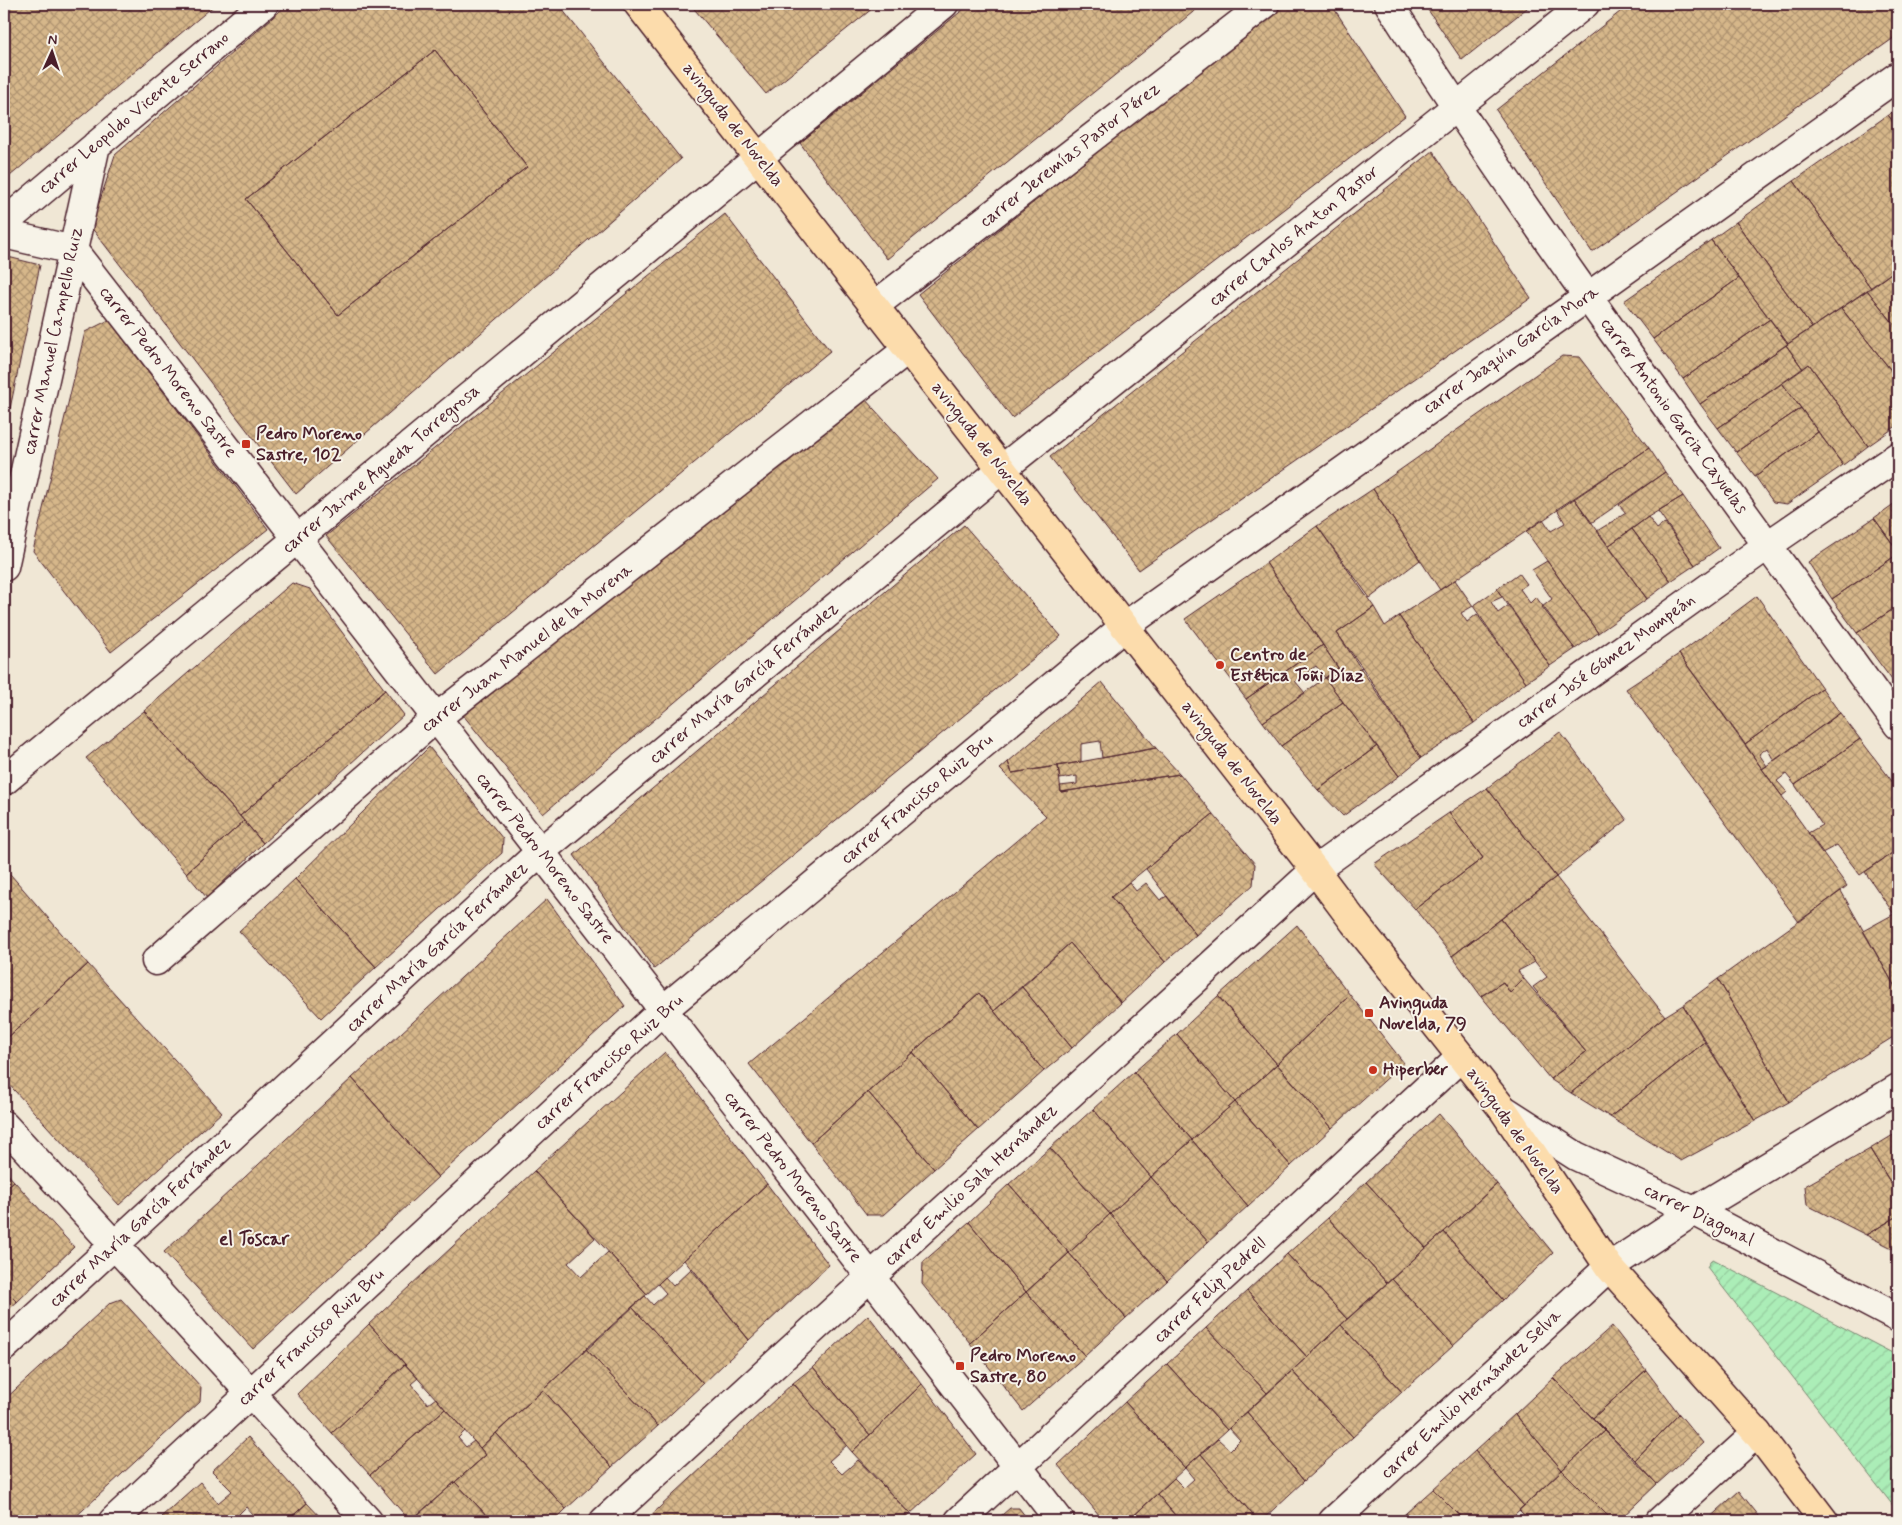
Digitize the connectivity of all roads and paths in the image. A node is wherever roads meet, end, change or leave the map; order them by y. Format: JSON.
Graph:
{"nodes":[{"id":1,"x":264,"y":4,"type":"edge"},
{"id":2,"x":638,"y":4,"type":"edge"},
{"id":3,"x":944,"y":4,"type":"edge"},
{"id":4,"x":1265,"y":4,"type":"edge"},
{"id":5,"x":1389,"y":4,"type":"edge"},
{"id":6,"x":1585,"y":4,"type":"edge"},
{"id":7,"x":1898,"y":76,"type":"edge"},
{"id":8,"x":1455,"y":107,"type":"junction"},
{"id":9,"x":96,"y":145,"type":"junction"},
{"id":10,"x":758,"y":157,"type":"junction"},
{"id":11,"x":4,"y":223,"type":"edge"},
{"id":12,"x":4,"y":234,"type":"edge"},
{"id":13,"x":73,"y":250,"type":"junction"},
{"id":14,"x":1586,"y":296,"type":"junction"},
{"id":15,"x":874,"y":306,"type":"junction"},
{"id":16,"x":908,"y":349,"type":"junction"},
{"id":17,"x":1898,"y":456,"type":"edge"},
{"id":18,"x":1002,"y":469,"type":"junction"},
{"id":19,"x":297,"y":539,"type":"junction"},
{"id":20,"x":1768,"y":544,"type":"junction"},
{"id":21,"x":4,"y":567,"type":"edge"},
{"id":22,"x":1125,"y":626,"type":"junction"},
{"id":23,"x":436,"y":718,"type":"junction"},
{"id":24,"x":1898,"y":725,"type":"edge"},
{"id":25,"x":4,"y":781,"type":"edge"},
{"id":26,"x":540,"y":852,"type":"junction"},
{"id":27,"x":1315,"y":870,"type":"junction"},
{"id":28,"x":156,"y":961,"type":"dead end"},
{"id":29,"x":663,"y":1010,"type":"junction"},
{"id":30,"x":1461,"y":1057,"type":"junction"},
{"id":31,"x":1898,"y":1088,"type":"edge"},
{"id":32,"x":1502,"y":1108,"type":"junction"},
{"id":33,"x":4,"y":1125,"type":"edge"},
{"id":34,"x":1694,"y":1211,"type":"junction"},
{"id":35,"x":114,"y":1245,"type":"junction"},
{"id":36,"x":1609,"y":1267,"type":"junction"},
{"id":37,"x":871,"y":1277,"type":"junction"},
{"id":38,"x":1898,"y":1318,"type":"edge"},
{"id":39,"x":4,"y":1347,"type":"edge"},
{"id":40,"x":251,"y":1393,"type":"junction"},
{"id":41,"x":1757,"y":1434,"type":"junction"},
{"id":42,"x":1018,"y":1468,"type":"junction"},
{"id":43,"x":113,"y":1521,"type":"edge"},
{"id":44,"x":368,"y":1521,"type":"edge"},
{"id":45,"x":604,"y":1521,"type":"edge"},
{"id":46,"x":959,"y":1521,"type":"edge"},
{"id":47,"x":1060,"y":1521,"type":"edge"},
{"id":48,"x":1333,"y":1521,"type":"edge"},
{"id":49,"x":1660,"y":1521,"type":"edge"},
{"id":50,"x":1824,"y":1521,"type":"edge"}],
"edges":[{"from":1,"to":9,"type":"street","name":"carrer Leopoldo Vicente Serrano"},
{"from":2,"to":10,"type":"main road","name":"avinguda de Novelda"},
{"from":3,"to":10,"type":"street","name":"carrer Jaime Agueda Torregrosa"},
{"from":4,"to":15,"type":"street","name":"carrer Jeremías Pastor Pérez"},
{"from":5,"to":8,"type":"street","name":"carrer Antonio Garcia Cayuelas"},
{"from":6,"to":8,"type":"street","name":"carrer Carlos Anton Pastor"},
{"from":7,"to":14,"type":"street","name":"carrer Joaquín García Mora"},
{"from":8,"to":14,"type":"street","name":"carrer Antonio Garcia Cayuelas"},
{"from":8,"to":18,"type":"street","name":"carrer Carlos Anton Pastor"},
{"from":9,"to":11,"type":"street","name":"carrer Leopoldo Vicente Serrano"},
{"from":9,"to":13,"type":"street","name":"carrer Manuel Campello Ruiz"},
{"from":10,"to":15,"type":"main road","name":"avinguda de Novelda"},
{"from":10,"to":19,"type":"street","name":"carrer Jaime Agueda Torregrosa"},
{"from":12,"to":13,"type":"street"},
{"from":13,"to":19,"type":"street","name":"carrer Pedro Moreno Sastre"},
{"from":13,"to":21,"type":"street","name":"carrer Manuel Campello Ruiz"},
{"from":14,"to":20,"type":"street","name":"carrer Antonio Garcia Cayuelas"},
{"from":14,"to":22,"type":"street","name":"carrer Joaquín García Mora"},
{"from":15,"to":16,"type":"main road","name":"avinguda de Novelda"},
{"from":16,"to":18,"type":"main road","name":"avinguda de Novelda"},
{"from":16,"to":23,"type":"street","name":"carrer Juan Manuel de la Morena"},
{"from":17,"to":20,"type":"street","name":"carrer José Gómez Mompeán"},
{"from":18,"to":22,"type":"main road","name":"avinguda de Novelda"},
{"from":18,"to":26,"type":"street","name":"carrer María García Ferrández"},
{"from":19,"to":23,"type":"street","name":"carrer Pedro Moreno Sastre"},
{"from":19,"to":25,"type":"street","name":"carrer Jaime Agueda Torregrosa"},
{"from":20,"to":24,"type":"street","name":"carrer Antonio Garcia Cayuelas"},
{"from":20,"to":27,"type":"street","name":"carrer José Gómez Mompeán"},
{"from":22,"to":27,"type":"main road","name":"avinguda de Novelda"},
{"from":22,"to":29,"type":"street","name":"carrer Francisco Ruiz Bru"},
{"from":23,"to":26,"type":"street","name":"carrer Pedro Moreno Sastre"},
{"from":23,"to":28,"type":"street","name":"carrer Juan Manuel de la Morena"},
{"from":26,"to":29,"type":"street","name":"carrer Pedro Moreno Sastre"},
{"from":26,"to":35,"type":"street","name":"carrer María García Ferrández"},
{"from":27,"to":30,"type":"main road","name":"avinguda de Novelda"},
{"from":27,"to":37,"type":"street","name":"carrer Emilio Sala Hernández"},
{"from":29,"to":37,"type":"street","name":"carrer Pedro Moreno Sastre"},
{"from":29,"to":40,"type":"street","name":"carrer Francisco Ruiz Bru"},
{"from":30,"to":32,"type":"main road","name":"avinguda de Novelda"},
{"from":30,"to":42,"type":"street","name":"carrer Felip Pedrell"},
{"from":31,"to":34,"type":"street","name":"carrer Emilio Hernández Selva"},
{"from":32,"to":34,"type":"street","name":"carrer Diagonal"},
{"from":32,"to":36,"type":"main road","name":"avinguda de Novelda"},
{"from":33,"to":35,"type":"street"},
{"from":34,"to":36,"type":"street","name":"carrer Emilio Hernández Selva"},
{"from":34,"to":38,"type":"street","name":"carrer Diagonal"},
{"from":35,"to":39,"type":"street","name":"carrer María García Ferrández"},
{"from":35,"to":40,"type":"street"},
{"from":36,"to":41,"type":"main road","name":"avinguda de Novelda"},
{"from":36,"to":48,"type":"street","name":"carrer Emilio Hernández Selva"},
{"from":37,"to":42,"type":"street","name":"carrer Pedro Moreno Sastre"},
{"from":37,"to":45,"type":"street","name":"carrer Emilio Sala Hernández"},
{"from":40,"to":43,"type":"street","name":"carrer Francisco Ruiz Bru"},
{"from":40,"to":44,"type":"street"},
{"from":41,"to":49,"type":"street"},
{"from":41,"to":50,"type":"main road","name":"avinguda de Novelda"},
{"from":42,"to":46,"type":"street","name":"carrer Felip Pedrell"},
{"from":42,"to":47,"type":"street","name":"carrer Pedro Moreno Sastre"}]}
